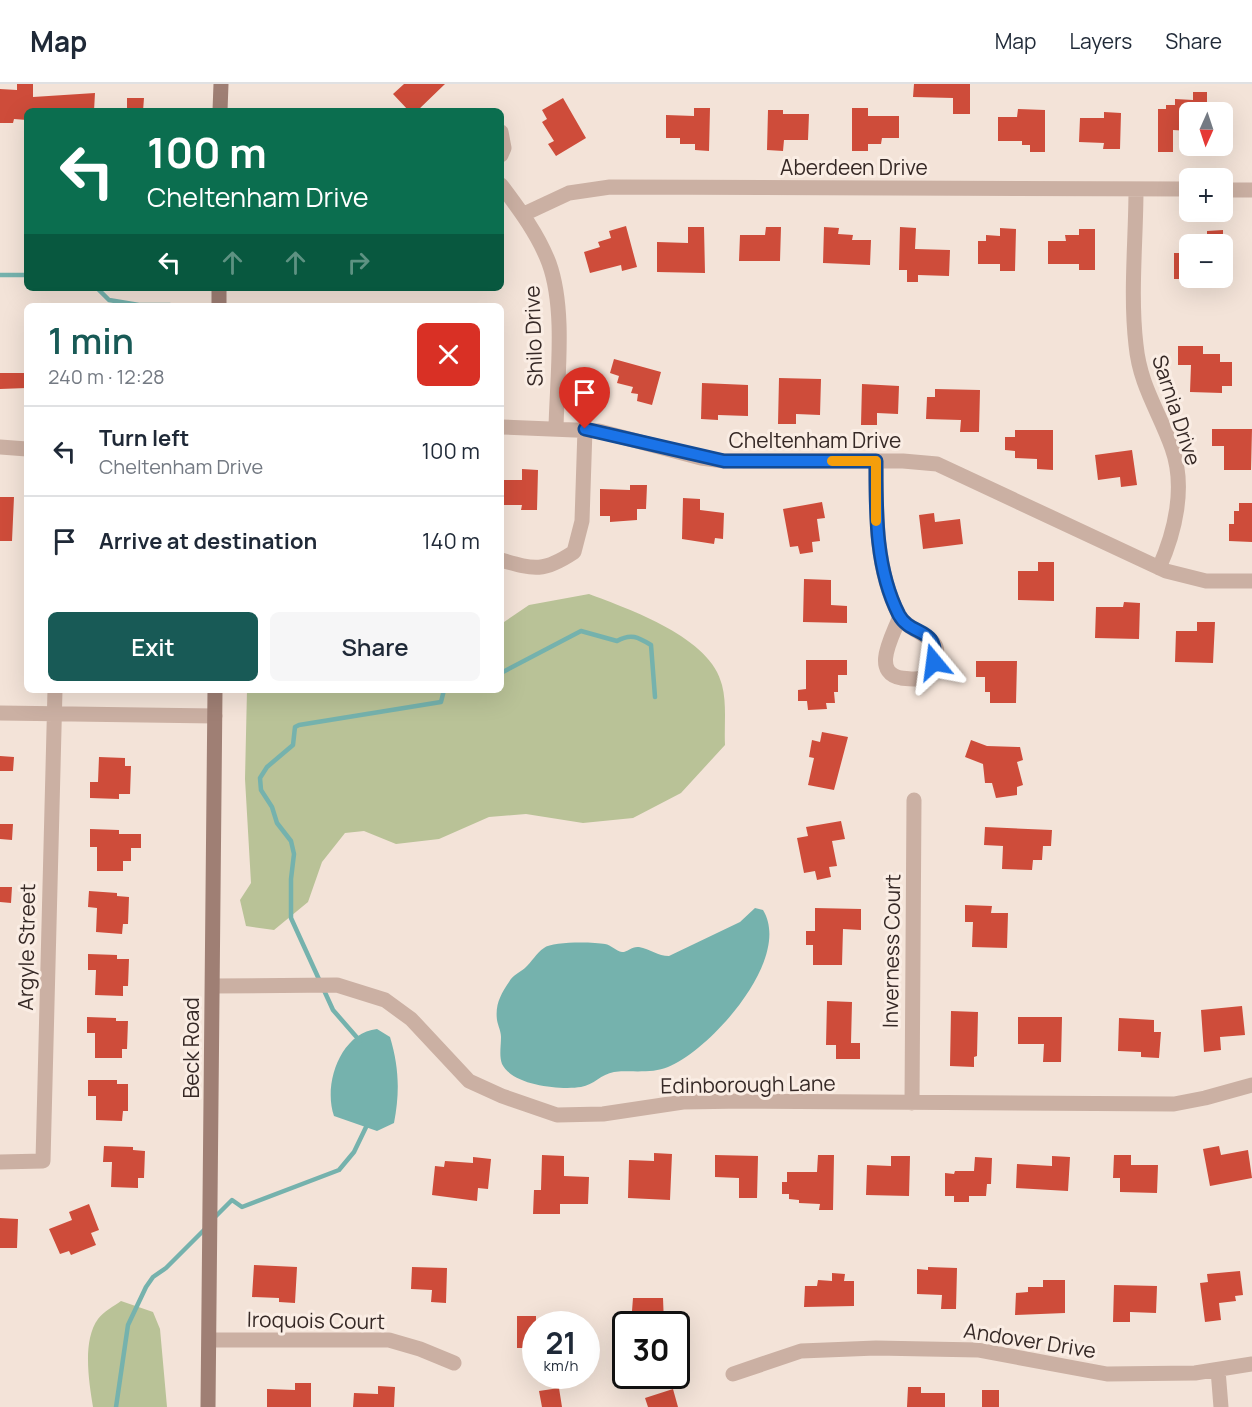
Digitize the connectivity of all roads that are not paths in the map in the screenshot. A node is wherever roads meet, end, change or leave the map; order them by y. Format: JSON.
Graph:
{"nodes":[{"id":1,"x":220,"y":84,"type":"edge"},
{"id":2,"x":220,"y":108,"type":"edge"},
{"id":3,"x":504,"y":189,"type":"edge"},
{"id":4,"x":1137,"y":189,"type":"junction"},
{"id":5,"x":1179,"y":189,"type":"edge"},
{"id":6,"x":1233,"y":190,"type":"edge"},
{"id":7,"x":1252,"y":190,"type":"edge"},
{"id":8,"x":524,"y":214,"type":"junction"},
{"id":9,"x":504,"y":427,"type":"edge"},
{"id":10,"x":556,"y":428,"type":"junction"},
{"id":11,"x":585,"y":429,"type":"junction"},
{"id":12,"x":0,"y":447,"type":"edge"},
{"id":13,"x":24,"y":449,"type":"edge"},
{"id":14,"x":876,"y":461,"type":"junction"},
{"id":15,"x":504,"y":561,"type":"edge"},
{"id":16,"x":1159,"y":568,"type":"junction"},
{"id":17,"x":1252,"y":581,"type":"edge"},
{"id":18,"x":900,"y":616,"type":"dead end"},
{"id":19,"x":55,"y":693,"type":"edge"},
{"id":20,"x":215,"y":693,"type":"edge"},
{"id":21,"x":0,"y":713,"type":"edge"},
{"id":22,"x":54,"y":714,"type":"junction"},
{"id":23,"x":215,"y":716,"type":"junction"},
{"id":24,"x":915,"y":800,"type":"dead end"},
{"id":25,"x":213,"y":986,"type":"junction"},
{"id":26,"x":1252,"y":1085,"type":"edge"},
{"id":27,"x":912,"y":1103,"type":"junction"},
{"id":28,"x":0,"y":1162,"type":"edge"},
{"id":29,"x":210,"y":1340,"type":"junction"},
{"id":30,"x":454,"y":1363,"type":"dead end"},
{"id":31,"x":1252,"y":1364,"type":"edge"},
{"id":32,"x":1218,"y":1370,"type":"junction"},
{"id":33,"x":733,"y":1374,"type":"dead end"},
{"id":34,"x":208,"y":1407,"type":"edge"},
{"id":35,"x":1221,"y":1407,"type":"edge"}],
"edges":[{"from":1,"to":2,"type":"main road"},
{"from":3,"to":8,"type":"street","name":"Shilo Drive"},
{"from":4,"to":5,"type":"street","name":"Aberdeen Drive"},
{"from":4,"to":8,"type":"street","name":"Aberdeen Drive"},
{"from":4,"to":16,"type":"street","name":"Sarnia Drive"},
{"from":6,"to":7,"type":"street"},
{"from":8,"to":10,"type":"street","name":"Shilo Drive"},
{"from":9,"to":10,"type":"street","name":"Cheltenham Drive"},
{"from":10,"to":11,"type":"street","name":"Cheltenham Drive"},
{"from":11,"to":14,"type":"street","name":"Cheltenham Drive"},
{"from":11,"to":15,"type":"street"},
{"from":12,"to":13,"type":"street"},
{"from":14,"to":16,"type":"street","name":"Cheltenham Drive"},
{"from":14,"to":18,"type":"street"},
{"from":16,"to":17,"type":"street","name":"Cheltenham Drive"},
{"from":19,"to":22,"type":"street","name":"Argyle Street"},
{"from":20,"to":23,"type":"main road","name":"Beck Road"},
{"from":21,"to":22,"type":"street"},
{"from":22,"to":23,"type":"street"},
{"from":22,"to":28,"type":"street","name":"Argyle Street"},
{"from":23,"to":25,"type":"main road","name":"Beck Road"},
{"from":24,"to":27,"type":"street","name":"Inverness Court"},
{"from":25,"to":27,"type":"street","name":"Edinborough Lane"},
{"from":25,"to":29,"type":"main road","name":"Beck Road"},
{"from":26,"to":27,"type":"street","name":"Edinborough Lane"},
{"from":29,"to":30,"type":"street","name":"Iroquois Court"},
{"from":29,"to":34,"type":"main road","name":"Beck Road"},
{"from":31,"to":32,"type":"street","name":"Andover Drive"},
{"from":32,"to":33,"type":"street","name":"Andover Drive"},
{"from":32,"to":35,"type":"street"}]}
